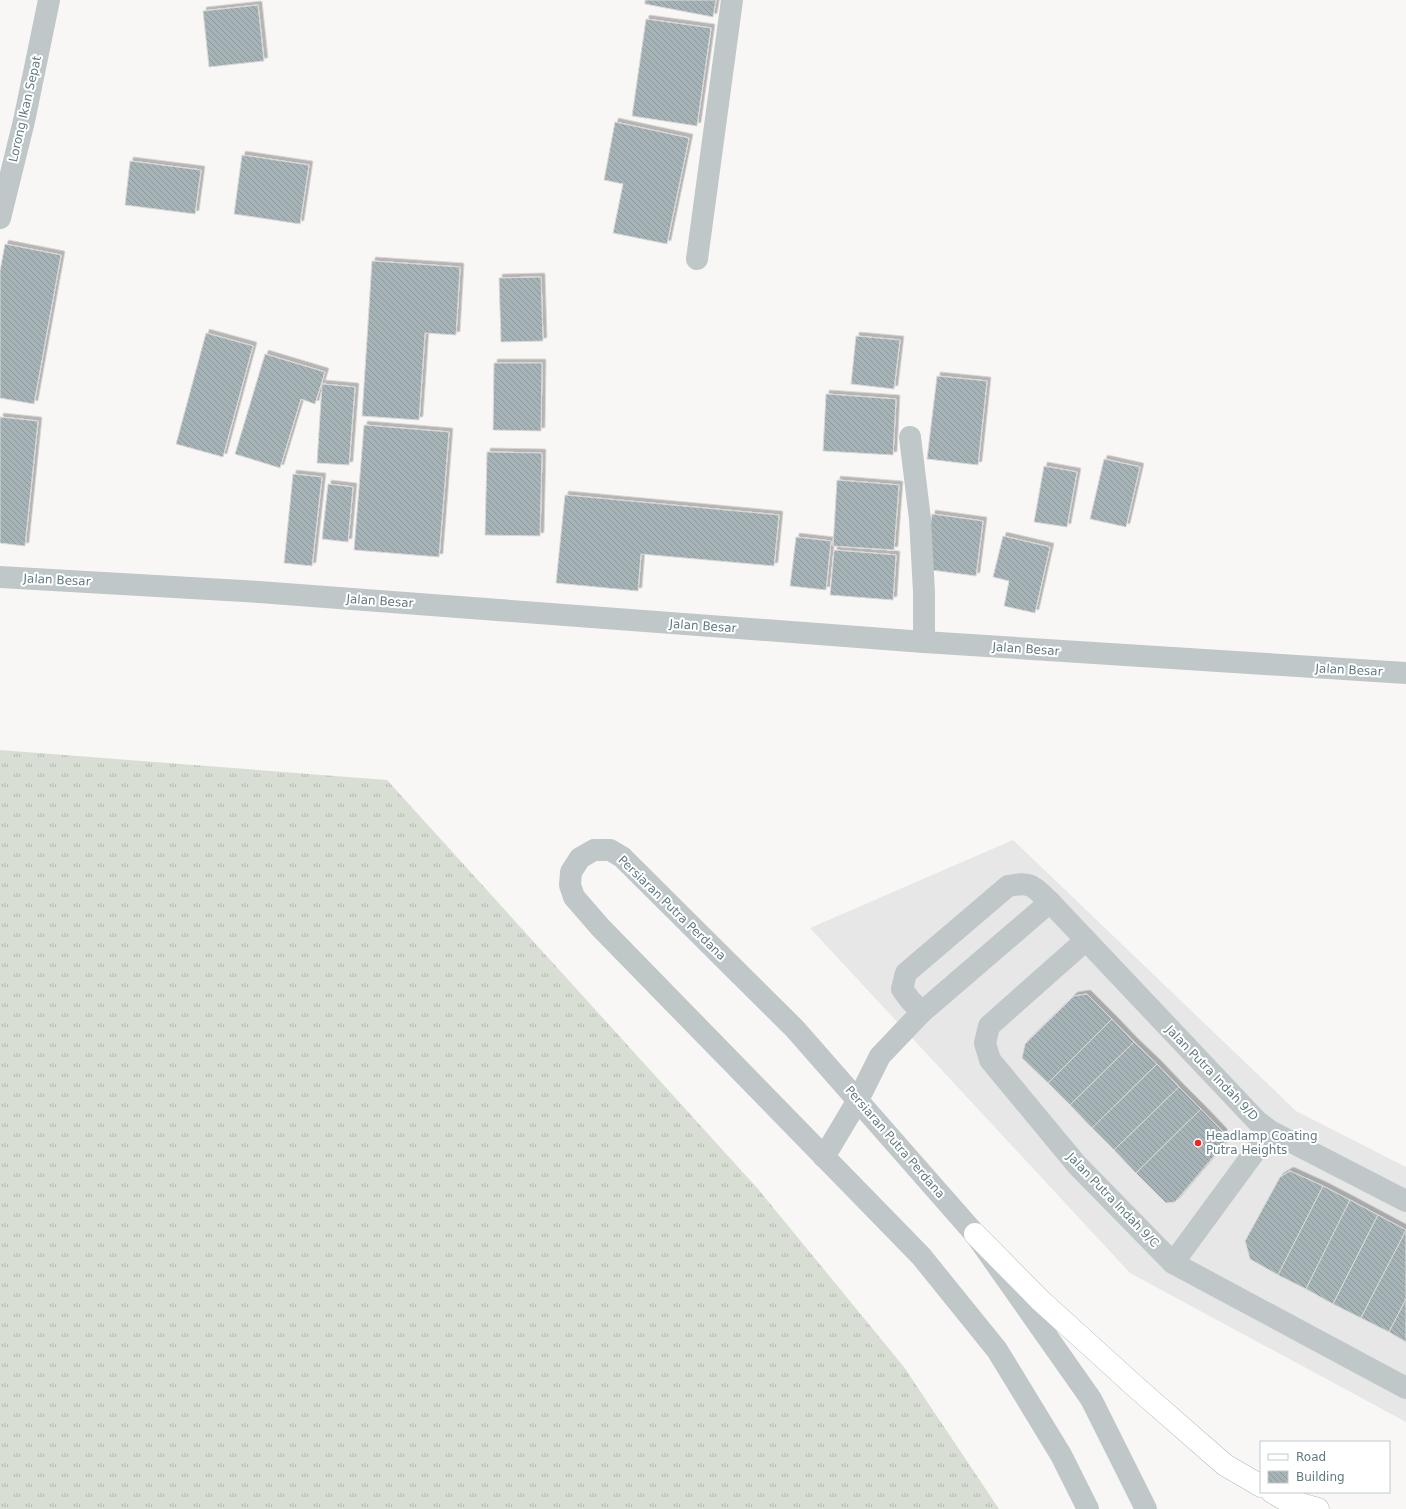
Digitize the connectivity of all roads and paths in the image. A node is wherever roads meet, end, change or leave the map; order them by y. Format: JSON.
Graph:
{"nodes":[{"id":1,"x":49,"y":0,"type":"edge"},
{"id":2,"x":732,"y":0,"type":"edge"},
{"id":3,"x":0,"y":218,"type":"edge"},
{"id":4,"x":697,"y":259,"type":"dead end"},
{"id":5,"x":910,"y":436,"type":"dead end"},
{"id":6,"x":0,"y":577,"type":"edge"},
{"id":7,"x":924,"y":642,"type":"junction"},
{"id":8,"x":1406,"y":673,"type":"edge"},
{"id":9,"x":1050,"y":902,"type":"junction"},
{"id":10,"x":1086,"y":940,"type":"junction"},
{"id":11,"x":922,"y":1012,"type":"junction"},
{"id":12,"x":858,"y":1100,"type":"junction"},
{"id":13,"x":1270,"y":1131,"type":"junction"},
{"id":14,"x":824,"y":1157,"type":"junction"},
{"id":15,"x":1406,"y":1201,"type":"edge"},
{"id":16,"x":975,"y":1234,"type":"junction"},
{"id":17,"x":1173,"y":1262,"type":"junction"},
{"id":18,"x":1406,"y":1388,"type":"edge"},
{"id":19,"x":1260,"y":1485,"type":"edge"},
{"id":20,"x":1274,"y":1493,"type":"edge"},
{"id":21,"x":1088,"y":1509,"type":"edge"},
{"id":22,"x":1146,"y":1509,"type":"edge"},
{"id":23,"x":1318,"y":1509,"type":"edge"}],
"edges":[{"from":1,"to":3,"type":"street","name":"Lorong Ikan Sepat"},
{"from":2,"to":4,"type":"street"},
{"from":5,"to":7,"type":"street"},
{"from":6,"to":7,"type":"street","name":"Jalan Besar"},
{"from":7,"to":8,"type":"street","name":"Jalan Besar"},
{"from":9,"to":10,"type":"street","name":"Jalan Putra Indah 9/D"},
{"from":9,"to":11,"type":"street"},
{"from":9,"to":11,"type":"street","name":"Jalan Putra Indah 9/D"},
{"from":10,"to":13,"type":"street","name":"Jalan Putra Indah 9/D"},
{"from":10,"to":17,"type":"street","name":"Jalan Putra Indah 9/C"},
{"from":11,"to":12,"type":"street"},
{"from":12,"to":14,"type":"street"},
{"from":12,"to":14,"type":"street","name":"Persiaran Putra Perdana"},
{"from":12,"to":16,"type":"street","name":"Persiaran Putra Perdana"},
{"from":13,"to":15,"type":"street","name":"Jalan Putra Indah 9/D"},
{"from":13,"to":17,"type":"street"},
{"from":14,"to":21,"type":"street","name":"Persiaran Putra Perdana"},
{"from":16,"to":19,"type":"main road"},
{"from":16,"to":22,"type":"street","name":"Persiaran Putra Perdana"},
{"from":17,"to":18,"type":"street","name":"Jalan Putra Indah 9/C"},
{"from":20,"to":23,"type":"main road"}]}
